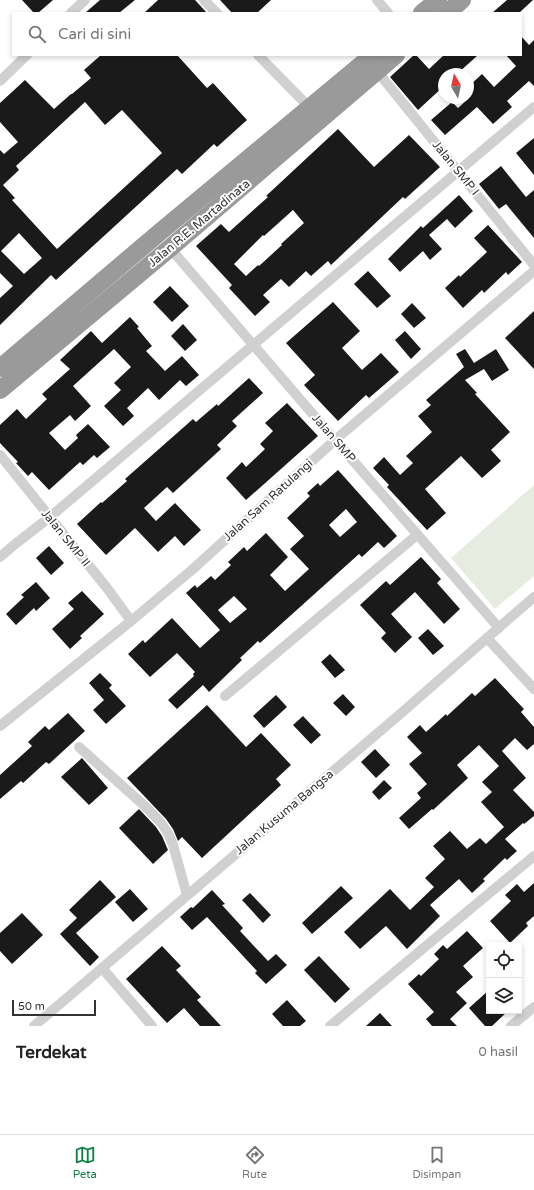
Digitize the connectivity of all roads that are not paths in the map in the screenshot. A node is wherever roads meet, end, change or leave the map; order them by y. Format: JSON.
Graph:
{"nodes":[{"id":1,"x":85,"y":0,"type":"edge"},
{"id":2,"x":204,"y":0,"type":"edge"},
{"id":3,"x":377,"y":0,"type":"edge"},
{"id":4,"x":450,"y":4,"type":"edge"},
{"id":5,"x":72,"y":12,"type":"edge"},
{"id":6,"x":216,"y":12,"type":"edge"},
{"id":7,"x":387,"y":12,"type":"edge"},
{"id":8,"x":425,"y":12,"type":"edge"},
{"id":9,"x":26,"y":56,"type":"edge"},
{"id":10,"x":259,"y":56,"type":"edge"},
{"id":11,"x":393,"y":56,"type":"edge"},
{"id":12,"x":375,"y":63,"type":"edge"},
{"id":13,"x":0,"y":81,"type":"edge"},
{"id":14,"x":534,"y":107,"type":"edge"},
{"id":15,"x":310,"y":108,"type":"junction"},
{"id":16,"x":458,"y":170,"type":"junction"},
{"id":17,"x":170,"y":248,"type":"junction"},
{"id":18,"x":534,"y":265,"type":"edge"},
{"id":19,"x":534,"y":271,"type":"edge"},
{"id":20,"x":254,"y":345,"type":"junction"},
{"id":21,"x":0,"y":368,"type":"edge"},
{"id":22,"x":0,"y":390,"type":"edge"},
{"id":23,"x":335,"y":440,"type":"junction"},
{"id":24,"x":0,"y":455,"type":"edge"},
{"id":25,"x":50,"y":517,"type":"junction"},
{"id":26,"x":417,"y":535,"type":"junction"},
{"id":27,"x":0,"y":557,"type":"edge"},
{"id":28,"x":534,"y":597,"type":"edge"},
{"id":29,"x":131,"y":621,"type":"junction"},
{"id":30,"x":499,"y":628,"type":"junction"},
{"id":31,"x":487,"y":638,"type":"junction"},
{"id":32,"x":534,"y":689,"type":"edge"},
{"id":33,"x":225,"y":696,"type":"dead end"},
{"id":34,"x":0,"y":726,"type":"edge"},
{"id":35,"x":79,"y":747,"type":"dead end"},
{"id":36,"x":534,"y":856,"type":"edge"},
{"id":37,"x":187,"y":895,"type":"junction"},
{"id":38,"x":102,"y":968,"type":"junction"},
{"id":39,"x":534,"y":1007,"type":"edge"},
{"id":40,"x":34,"y":1026,"type":"edge"},
{"id":41,"x":152,"y":1026,"type":"edge"},
{"id":42,"x":330,"y":1026,"type":"edge"},
{"id":43,"x":511,"y":1026,"type":"edge"}],
"edges":[{"from":1,"to":5,"type":"street"},
{"from":2,"to":6,"type":"street"},
{"from":3,"to":7,"type":"street"},
{"from":4,"to":8,"type":"highway"},
{"from":9,"to":13,"type":"street"},
{"from":10,"to":15,"type":"street"},
{"from":11,"to":12,"type":"highway","name":"Jalan R.E. Martadinata"},
{"from":12,"to":15,"type":"highway","name":"Jalan R.E. Martadinata"},
{"from":12,"to":16,"type":"street","name":"Jalan SMP I"},
{"from":12,"to":17,"type":"highway","name":"Jalan R.E. Martadinata"},
{"from":14,"to":16,"type":"street"},
{"from":15,"to":21,"type":"highway","name":"Jalan R.E. Martadinata"},
{"from":16,"to":18,"type":"street","name":"Jalan SMP I"},
{"from":16,"to":20,"type":"street"},
{"from":17,"to":20,"type":"street","name":"Jalan SMP"},
{"from":17,"to":22,"type":"highway","name":"Jalan R.E. Martadinata"},
{"from":19,"to":23,"type":"street","name":"Jalan Sam Ratulangi"},
{"from":20,"to":23,"type":"street","name":"Jalan SMP"},
{"from":20,"to":25,"type":"street"},
{"from":23,"to":26,"type":"street","name":"Jalan SMP"},
{"from":23,"to":29,"type":"street","name":"Jalan Sam Ratulangi"},
{"from":24,"to":25,"type":"street","name":"Jalan SMP II"},
{"from":25,"to":27,"type":"street"},
{"from":25,"to":29,"type":"street","name":"Jalan SMP II"},
{"from":26,"to":30,"type":"street","name":"Jalan SMP"},
{"from":26,"to":33,"type":"street"},
{"from":28,"to":30,"type":"street","name":"Jalan Kusuma Bangsa"},
{"from":29,"to":34,"type":"street","name":"Jalan Sam Ratulangi"},
{"from":30,"to":31,"type":"street","name":"Jalan Kusuma Bangsa"},
{"from":31,"to":32,"type":"street"},
{"from":31,"to":37,"type":"street","name":"Jalan Kusuma Bangsa"},
{"from":35,"to":37,"type":"street"},
{"from":36,"to":42,"type":"street"},
{"from":37,"to":38,"type":"street","name":"Jalan Kusuma Bangsa"},
{"from":38,"to":40,"type":"street","name":"Jalan Kusuma Bangsa"},
{"from":38,"to":41,"type":"street"},
{"from":39,"to":43,"type":"street"}]}
